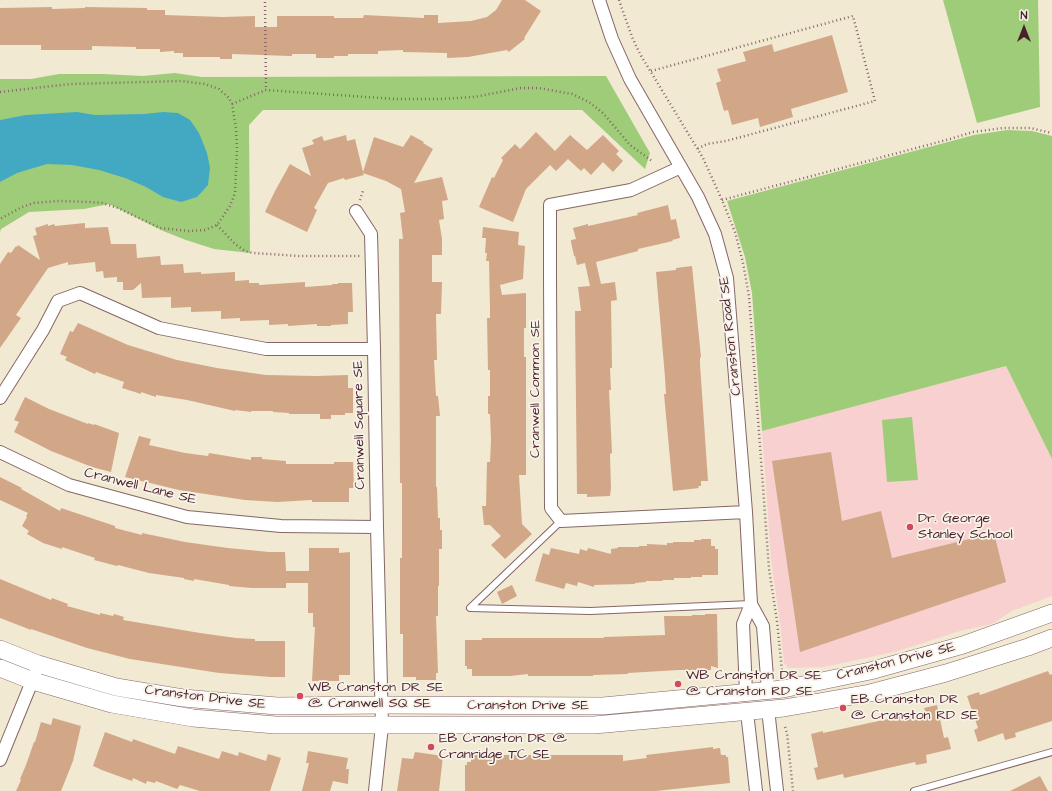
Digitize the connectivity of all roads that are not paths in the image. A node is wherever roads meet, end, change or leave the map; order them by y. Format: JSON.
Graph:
{"nodes":[{"id":1,"x":599,"y":0,"type":"edge"},
{"id":2,"x":681,"y":167,"type":"junction"},
{"id":3,"x":356,"y":211,"type":"dead end"},
{"id":4,"x":374,"y":349,"type":"junction"},
{"id":5,"x":0,"y":398,"type":"edge"},
{"id":6,"x":0,"y":452,"type":"edge"},
{"id":7,"x":746,"y":512,"type":"junction"},
{"id":8,"x":562,"y":521,"type":"junction"},
{"id":9,"x":377,"y":527,"type":"junction"},
{"id":10,"x":751,"y":604,"type":"junction"},
{"id":11,"x":1052,"y":613,"type":"edge"},
{"id":12,"x":1052,"y":638,"type":"edge"},
{"id":13,"x":0,"y":649,"type":"edge"},
{"id":14,"x":38,"y":664,"type":"junction"},
{"id":15,"x":0,"y":668,"type":"edge"},
{"id":16,"x":33,"y":681,"type":"junction"},
{"id":17,"x":768,"y":690,"type":"junction"},
{"id":18,"x":746,"y":692,"type":"junction"},
{"id":19,"x":381,"y":705,"type":"junction"},
{"id":20,"x":768,"y":709,"type":"junction"},
{"id":21,"x":747,"y":712,"type":"junction"},
{"id":22,"x":382,"y":726,"type":"junction"},
{"id":23,"x":1052,"y":752,"type":"edge"},
{"id":24,"x":0,"y":760,"type":"edge"},
{"id":25,"x":375,"y":791,"type":"edge"},
{"id":26,"x":756,"y":791,"type":"edge"},
{"id":27,"x":777,"y":791,"type":"edge"},
{"id":28,"x":914,"y":791,"type":"edge"}],
"edges":[{"from":1,"to":2,"type":"street","name":"Cranston Road SE"},
{"from":2,"to":7,"type":"street","name":"Cranston Road SE"},
{"from":2,"to":8,"type":"street","name":"Cranwell Common SE"},
{"from":3,"to":4,"type":"street"},
{"from":4,"to":5,"type":"street","name":"Cranwell Square SE"},
{"from":4,"to":9,"type":"street","name":"Cranwell Square SE"},
{"from":6,"to":9,"type":"street","name":"Cranwell Lane SE"},
{"from":7,"to":8,"type":"street"},
{"from":7,"to":10,"type":"street","name":"Cranston Road SE"},
{"from":8,"to":10,"type":"lane"},
{"from":9,"to":19,"type":"street","name":"Cranwell Square SE"},
{"from":10,"to":17,"type":"street","name":"Cranston Road SE"},
{"from":10,"to":18,"type":"street","name":"Cranston Road SE"},
{"from":11,"to":17,"type":"street","name":"Cranston Drive SE"},
{"from":12,"to":20,"type":"street","name":"Cranston Drive SE"},
{"from":13,"to":14,"type":"street","name":"Cranston Drive SE"},
{"from":14,"to":16,"type":"street"},
{"from":14,"to":19,"type":"street","name":"Cranston Drive SE"},
{"from":15,"to":16,"type":"street","name":"Cranston Drive SE"},
{"from":16,"to":22,"type":"street","name":"Cranston Drive SE"},
{"from":16,"to":24,"type":"street"},
{"from":17,"to":18,"type":"street","name":"Cranston Drive SE"},
{"from":17,"to":20,"type":"street","name":"Cranston Road SE"},
{"from":18,"to":19,"type":"street","name":"Cranston Drive SE"},
{"from":18,"to":21,"type":"street","name":"Cranston Road SE"},
{"from":19,"to":22,"type":"street","name":"Cranwell Square SE"},
{"from":20,"to":21,"type":"street","name":"Cranston Drive SE"},
{"from":20,"to":27,"type":"street","name":"Cranston Road SE"},
{"from":21,"to":22,"type":"street","name":"Cranston Drive SE"},
{"from":21,"to":26,"type":"street","name":"Cranston Road SE"},
{"from":22,"to":25,"type":"street","name":"Cranwell Square SE"},
{"from":23,"to":28,"type":"lane"}]}
